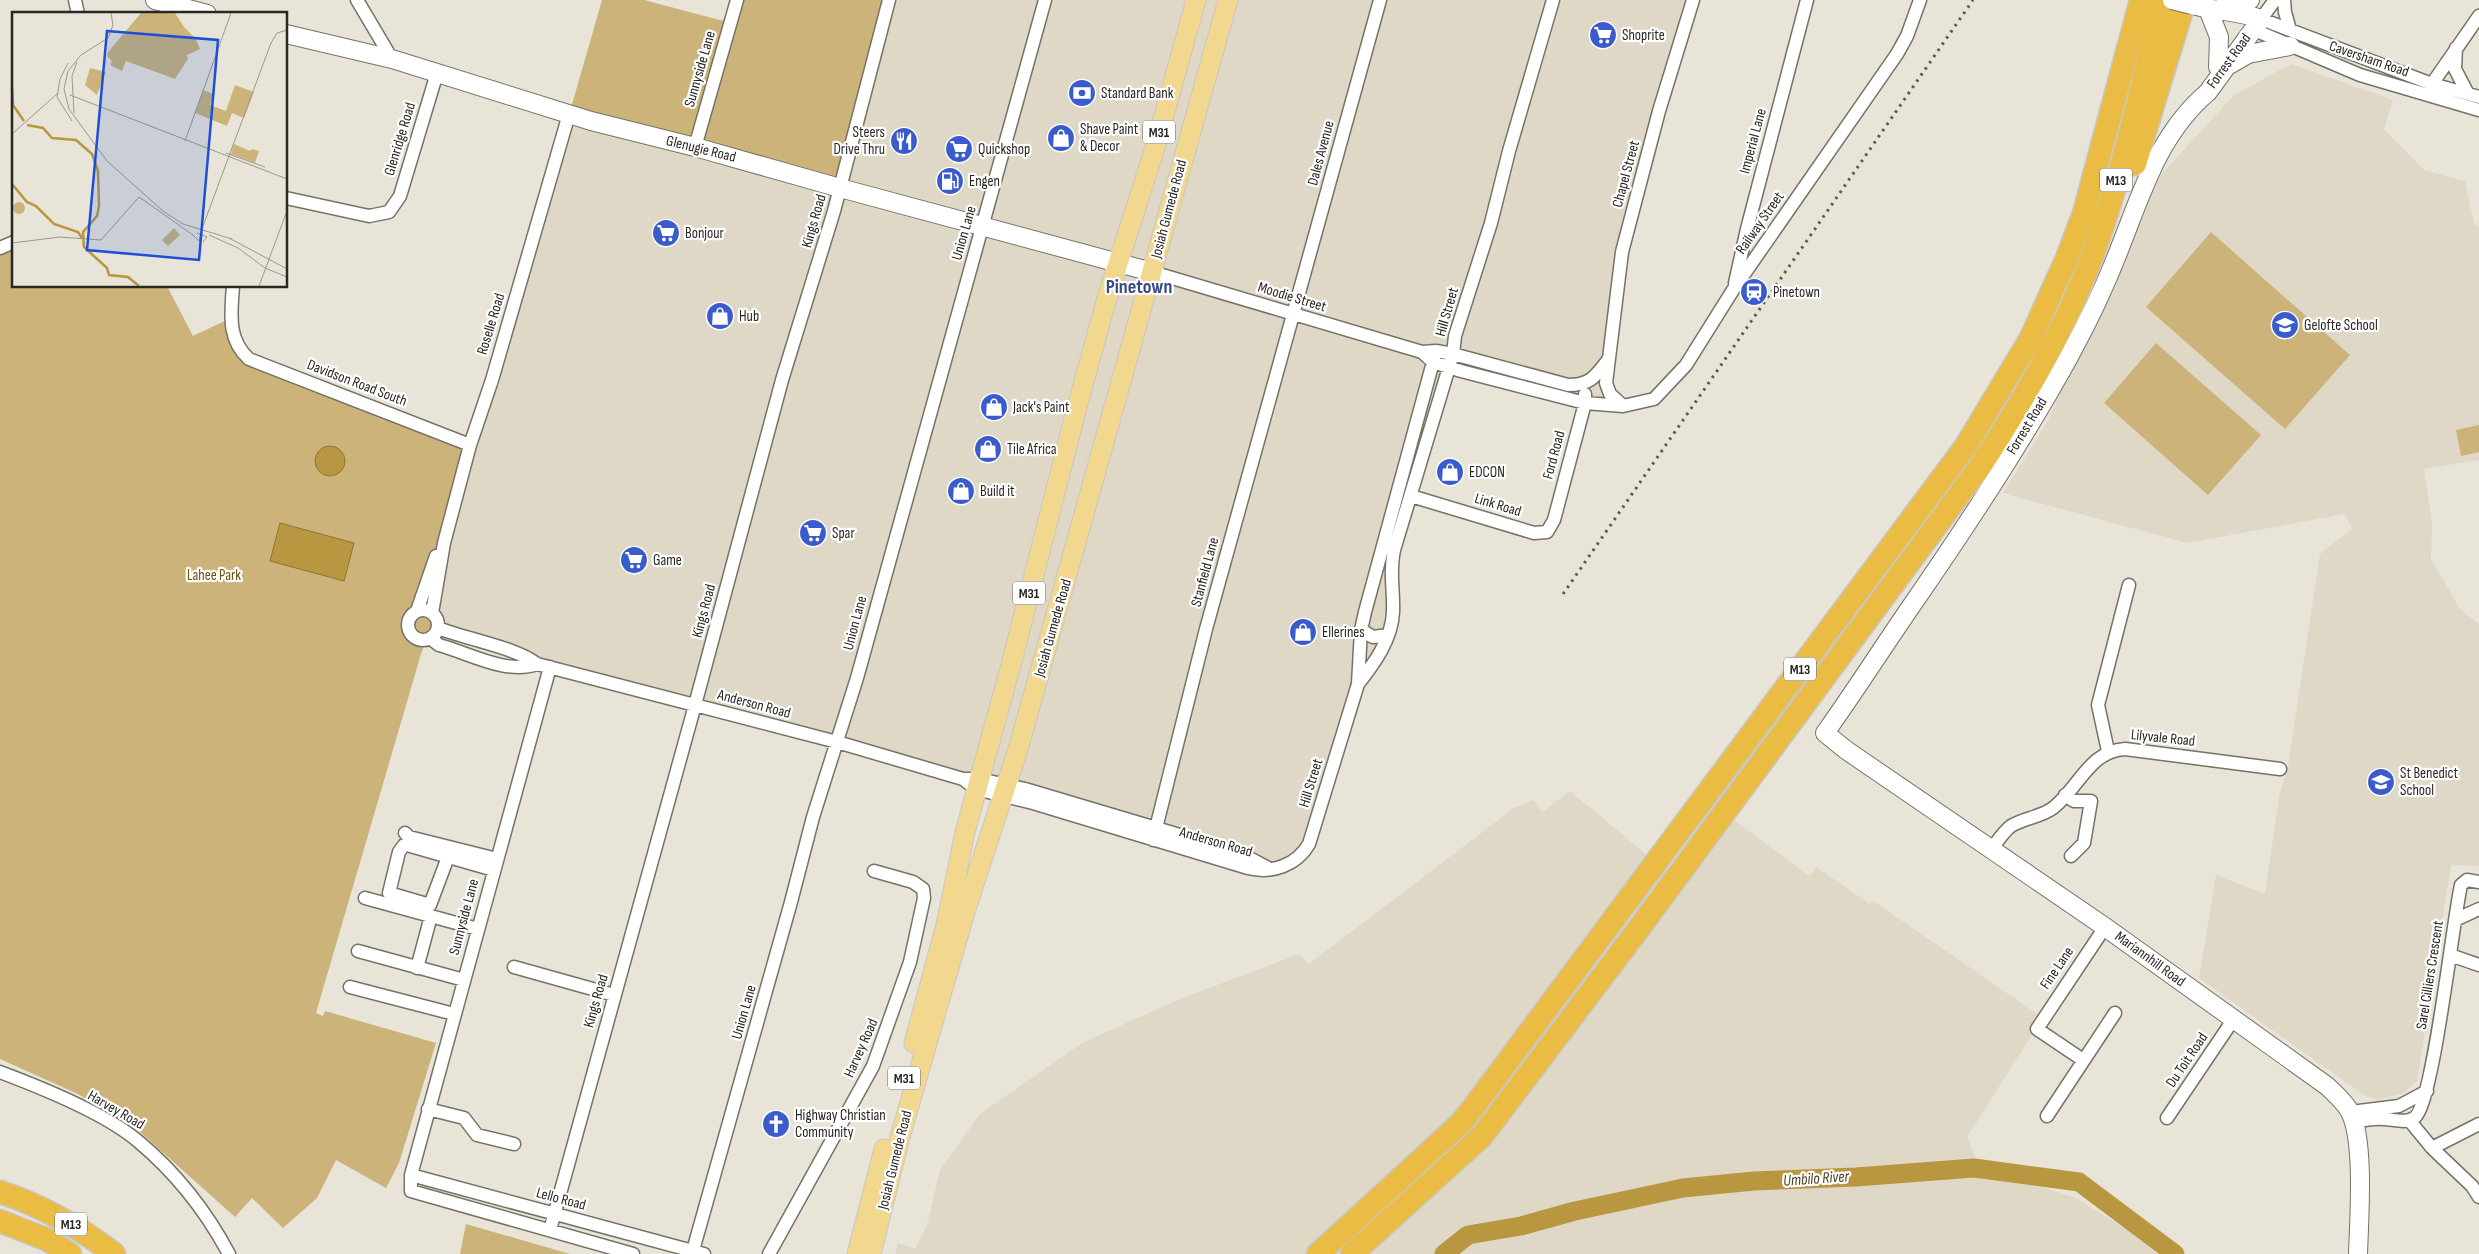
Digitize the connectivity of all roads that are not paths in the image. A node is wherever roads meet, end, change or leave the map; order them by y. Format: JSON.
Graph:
{"nodes":[{"id":1,"x":357,"y":0,"type":"edge"},
{"id":2,"x":737,"y":0,"type":"edge"},
{"id":3,"x":889,"y":0,"type":"edge"},
{"id":4,"x":1045,"y":0,"type":"edge"},
{"id":5,"x":1196,"y":0,"type":"edge"},
{"id":6,"x":1228,"y":0,"type":"edge"},
{"id":7,"x":1380,"y":0,"type":"edge"},
{"id":8,"x":1553,"y":0,"type":"edge"},
{"id":9,"x":1692,"y":0,"type":"edge"},
{"id":10,"x":1807,"y":0,"type":"edge"},
{"id":11,"x":1920,"y":0,"type":"edge"},
{"id":12,"x":2141,"y":0,"type":"edge"},
{"id":13,"x":2163,"y":0,"type":"edge"},
{"id":14,"x":2172,"y":0,"type":"edge"},
{"id":15,"x":2275,"y":0,"type":"edge"},
{"id":16,"x":2284,"y":0,"type":"edge"},
{"id":17,"x":166,"y":1,"type":"edge"},
{"id":18,"x":2195,"y":5,"type":"edge"},
{"id":19,"x":201,"y":12,"type":"edge"},
{"id":20,"x":2252,"y":15,"type":"edge"},
{"id":21,"x":2479,"y":16,"type":"edge"},
{"id":22,"x":288,"y":34,"type":"edge"},
{"id":23,"x":2290,"y":38,"type":"junction"},
{"id":24,"x":2456,"y":48,"type":"junction"},
{"id":25,"x":392,"y":59,"type":"junction"},
{"id":26,"x":2221,"y":68,"type":"junction"},
{"id":27,"x":437,"y":73,"type":"junction"},
{"id":28,"x":2430,"y":90,"type":"junction"},
{"id":29,"x":2473,"y":95,"type":"edge"},
{"id":30,"x":2479,"y":110,"type":"edge"},
{"id":31,"x":569,"y":114,"type":"junction"},
{"id":32,"x":695,"y":146,"type":"junction"},
{"id":33,"x":840,"y":188,"type":"junction"},
{"id":34,"x":288,"y":198,"type":"edge"},
{"id":35,"x":983,"y":227,"type":"junction"},
{"id":36,"x":12,"y":243,"type":"edge"},
{"id":37,"x":0,"y":248,"type":"edge"},
{"id":38,"x":1117,"y":263,"type":"junction"},
{"id":39,"x":1152,"y":272,"type":"junction"},
{"id":40,"x":233,"y":288,"type":"edge"},
{"id":41,"x":1733,"y":290,"type":"junction"},
{"id":42,"x":1293,"y":314,"type":"junction"},
{"id":43,"x":2049,"y":353,"type":"junction"},
{"id":44,"x":1434,"y":357,"type":"junction"},
{"id":45,"x":1451,"y":360,"type":"junction"},
{"id":46,"x":1608,"y":360,"type":"junction"},
{"id":47,"x":1584,"y":384,"type":"junction"},
{"id":48,"x":1585,"y":403,"type":"junction"},
{"id":49,"x":1623,"y":406,"type":"junction"},
{"id":50,"x":470,"y":445,"type":"junction"},
{"id":51,"x":1411,"y":496,"type":"junction"},
{"id":52,"x":1547,"y":532,"type":"joint"},
{"id":53,"x":444,"y":543,"type":"junction"},
{"id":54,"x":2129,"y":585,"type":"dead end"},
{"id":55,"x":417,"y":611,"type":"junction"},
{"id":56,"x":432,"y":613,"type":"junction"},
{"id":57,"x":1361,"y":630,"type":"junction"},
{"id":58,"x":434,"y":633,"type":"junction"},
{"id":59,"x":1388,"y":635,"type":"junction"},
{"id":60,"x":543,"y":666,"type":"junction"},
{"id":61,"x":1358,"y":684,"type":"junction"},
{"id":62,"x":695,"y":705,"type":"junction"},
{"id":63,"x":1842,"y":708,"type":"junction"},
{"id":64,"x":1825,"y":733,"type":"joint"},
{"id":65,"x":837,"y":742,"type":"junction"},
{"id":66,"x":1846,"y":750,"type":"junction"},
{"id":67,"x":2108,"y":751,"type":"junction"},
{"id":68,"x":2280,"y":769,"type":"dead end"},
{"id":69,"x":973,"y":782,"type":"junction"},
{"id":70,"x":1006,"y":791,"type":"junction"},
{"id":71,"x":2065,"y":795,"type":"junction"},
{"id":72,"x":405,"y":834,"type":"dead end"},
{"id":73,"x":1155,"y":834,"type":"junction"},
{"id":74,"x":1992,"y":850,"type":"junction"},
{"id":75,"x":2071,"y":856,"type":"dead end"},
{"id":76,"x":448,"y":857,"type":"junction"},
{"id":77,"x":495,"y":865,"type":"junction"},
{"id":78,"x":1270,"y":869,"type":"joint"},
{"id":79,"x":874,"y":871,"type":"dead end"},
{"id":80,"x":2479,"y":882,"type":"edge"},
{"id":81,"x":365,"y":898,"type":"dead end"},
{"id":82,"x":2479,"y":909,"type":"edge"},
{"id":83,"x":431,"y":916,"type":"junction"},
{"id":84,"x":2456,"y":920,"type":"junction"},
{"id":85,"x":2105,"y":927,"type":"junction"},
{"id":86,"x":478,"y":929,"type":"junction"},
{"id":87,"x":358,"y":951,"type":"dead end"},
{"id":88,"x":2450,"y":955,"type":"junction"},
{"id":89,"x":2479,"y":964,"type":"edge"},
{"id":90,"x":514,"y":967,"type":"dead end"},
{"id":91,"x":418,"y":968,"type":"junction"},
{"id":92,"x":464,"y":980,"type":"junction"},
{"id":93,"x":350,"y":987,"type":"dead end"},
{"id":94,"x":614,"y":995,"type":"junction"},
{"id":95,"x":2115,"y":1013,"type":"dead end"},
{"id":96,"x":454,"y":1014,"type":"junction"},
{"id":97,"x":2233,"y":1020,"type":"junction"},
{"id":98,"x":2083,"y":1060,"type":"junction"},
{"id":99,"x":0,"y":1072,"type":"edge"},
{"id":100,"x":2427,"y":1091,"type":"junction"},
{"id":101,"x":428,"y":1109,"type":"junction"},
{"id":102,"x":2047,"y":1116,"type":"dead end"},
{"id":103,"x":2352,"y":1117,"type":"junction"},
{"id":104,"x":2167,"y":1118,"type":"dead end"},
{"id":105,"x":2409,"y":1120,"type":"junction"},
{"id":106,"x":2479,"y":1124,"type":"edge"},
{"id":107,"x":514,"y":1144,"type":"dead end"},
{"id":108,"x":2432,"y":1148,"type":"junction"},
{"id":109,"x":411,"y":1175,"type":"junction"},
{"id":110,"x":0,"y":1192,"type":"edge"},
{"id":111,"x":2479,"y":1198,"type":"edge"},
{"id":112,"x":554,"y":1214,"type":"junction"},
{"id":113,"x":0,"y":1220,"type":"edge"},
{"id":114,"x":550,"y":1230,"type":"junction"},
{"id":115,"x":696,"y":1253,"type":"edge"},
{"id":116,"x":70,"y":1254,"type":"edge"},
{"id":117,"x":114,"y":1254,"type":"edge"},
{"id":118,"x":229,"y":1254,"type":"edge"},
{"id":119,"x":633,"y":1254,"type":"edge"},
{"id":120,"x":769,"y":1254,"type":"edge"},
{"id":121,"x":857,"y":1254,"type":"edge"},
{"id":122,"x":872,"y":1254,"type":"edge"},
{"id":123,"x":1318,"y":1254,"type":"edge"},
{"id":124,"x":1352,"y":1254,"type":"edge"},
{"id":125,"x":2358,"y":1254,"type":"edge"}],
"edges":[{"from":1,"to":25,"type":"street"},
{"from":2,"to":32,"type":"street","name":"Sunnyside Lane"},
{"from":3,"to":33,"type":"street","name":"Kings Road"},
{"from":4,"to":35,"type":"street","name":"Union Lane"},
{"from":5,"to":38,"type":"main road","name":"Josiah Gumede Road","number":"M31"},
{"from":6,"to":39,"type":"main road","name":"Josiah Gumede Road","number":"M31"},
{"from":7,"to":42,"type":"street","name":"Dales Avenue"},
{"from":8,"to":45,"type":"street","name":"Hill Street"},
{"from":9,"to":46,"type":"street","name":"Chapel Street"},
{"from":10,"to":41,"type":"street","name":"Imperial Lane"},
{"from":11,"to":41,"type":"street","name":"Railway Street"},
{"from":12,"to":123,"type":"highway","number":"M13"},
{"from":13,"to":43,"type":"highway","number":"M13"},
{"from":14,"to":18,"type":"street","bridge":true},
{"from":15,"to":20,"type":"street"},
{"from":16,"to":23,"type":"street"},
{"from":17,"to":19,"type":"street"},
{"from":18,"to":20,"type":"street"},
{"from":18,"to":20,"type":"street"},
{"from":18,"to":26,"type":"street"},
{"from":18,"to":43,"type":"highway"},
{"from":20,"to":23,"type":"street","name":"Caversham Road"},
{"from":20,"to":26,"type":"street","name":"Forrest Road"},
{"from":21,"to":24,"type":"street"},
{"from":22,"to":25,"type":"street","name":"Glenugie Road"},
{"from":23,"to":26,"type":"street"},
{"from":23,"to":28,"type":"street","name":"Caversham Road"},
{"from":24,"to":28,"type":"street"},
{"from":24,"to":29,"type":"street"},
{"from":25,"to":27,"type":"street","name":"Glenugie Road"},
{"from":26,"to":63,"type":"street","name":"Forrest Road"},
{"from":27,"to":31,"type":"street","name":"Glenugie Road"},
{"from":27,"to":34,"type":"street","name":"Glenridge Road"},
{"from":28,"to":29,"type":"street","name":"Caversham Road"},
{"from":28,"to":30,"type":"street","name":"Caversham Road"},
{"from":31,"to":32,"type":"street","name":"Glenugie Road"},
{"from":31,"to":50,"type":"street","name":"Roselle Road"},
{"from":32,"to":33,"type":"street","name":"Glenugie Road"},
{"from":33,"to":35,"type":"street","name":"Glenugie Road"},
{"from":33,"to":62,"type":"street","name":"Kings Road"},
{"from":35,"to":38,"type":"street","name":"Glenugie Road"},
{"from":35,"to":65,"type":"street","name":"Union Lane"},
{"from":36,"to":37,"type":"street"},
{"from":38,"to":39,"type":"street","name":"Glenugie Road"},
{"from":38,"to":69,"type":"main road","name":"Josiah Gumede Road","number":"M31"},
{"from":39,"to":42,"type":"street","name":"Moodie Street"},
{"from":39,"to":70,"type":"main road","name":"Josiah Gumede Road","number":"M31"},
{"from":40,"to":50,"type":"street","name":"Davidson Road South"},
{"from":41,"to":49,"type":"street","name":"Railway Street"},
{"from":42,"to":44,"type":"street","name":"Moodie Street"},
{"from":42,"to":73,"type":"street","name":"Stanfield Lane"},
{"from":43,"to":124,"type":"highway","number":"M13"},
{"from":44,"to":45,"type":"street"},
{"from":44,"to":57,"type":"street","name":"Hill Street"},
{"from":45,"to":47,"type":"street"},
{"from":45,"to":48,"type":"street"},
{"from":45,"to":51,"type":"street","name":"Hill Street"},
{"from":46,"to":47,"type":"street"},
{"from":46,"to":49,"type":"street","name":"Chapel Street"},
{"from":47,"to":48,"type":"street","name":"Ford Road"},
{"from":48,"to":49,"type":"street","name":"Railway Street"},
{"from":48,"to":52,"type":"street","name":"Ford Road"},
{"from":50,"to":53,"type":"street","name":"Roselle Road"},
{"from":51,"to":52,"type":"street","name":"Link Road"},
{"from":51,"to":59,"type":"street","name":"Hill Street"},
{"from":53,"to":55,"type":"street","name":"Roselle Road"},
{"from":53,"to":56,"type":"street","name":"Roselle Road"},
{"from":54,"to":67,"type":"street"},
{"from":55,"to":56,"type":"street"},
{"from":55,"to":58,"type":"street"},
{"from":56,"to":58,"type":"street"},
{"from":57,"to":59,"type":"street"},
{"from":57,"to":61,"type":"street","name":"Hill Street"},
{"from":58,"to":60,"type":"street","name":"Anderson Road"},
{"from":59,"to":61,"type":"street","name":"Hill Street"},
{"from":60,"to":62,"type":"street","name":"Anderson Road"},
{"from":60,"to":77,"type":"street","name":"Sunnyside Lane"},
{"from":61,"to":78,"type":"street","name":"Hill Street"},
{"from":62,"to":65,"type":"street","name":"Anderson Road"},
{"from":62,"to":94,"type":"street","name":"Kings Road"},
{"from":63,"to":64,"type":"street","name":"Forrest Road"},
{"from":63,"to":66,"type":"street"},
{"from":64,"to":66,"type":"street","name":"Mariannhill Road"},
{"from":65,"to":69,"type":"street","name":"Anderson Road"},
{"from":65,"to":115,"type":"street","name":"Union Lane"},
{"from":66,"to":74,"type":"street","name":"Mariannhill Road"},
{"from":67,"to":68,"type":"street","name":"Lilyvale Road"},
{"from":67,"to":71,"type":"street"},
{"from":69,"to":70,"type":"street","name":"Anderson Road"},
{"from":69,"to":121,"type":"main road","name":"Josiah Gumede Road","number":"M31"},
{"from":70,"to":73,"type":"street","name":"Anderson Road"},
{"from":70,"to":122,"type":"main road","name":"Josiah Gumede Road","number":"M31"},
{"from":71,"to":74,"type":"street"},
{"from":71,"to":75,"type":"street"},
{"from":72,"to":77,"type":"street"},
{"from":73,"to":78,"type":"street","name":"Anderson Road"},
{"from":74,"to":85,"type":"street","name":"Mariannhill Road"},
{"from":76,"to":76,"type":"street"},
{"from":76,"to":77,"type":"street"},
{"from":77,"to":86,"type":"street","name":"Sunnyside Lane"},
{"from":79,"to":120,"type":"street","name":"Harvey Road"},
{"from":80,"to":84,"type":"street","name":"Sarel Cilliers Crescent"},
{"from":81,"to":83,"type":"street"},
{"from":82,"to":84,"type":"street"},
{"from":83,"to":86,"type":"street"},
{"from":83,"to":91,"type":"street"},
{"from":84,"to":88,"type":"street","name":"Sarel Cilliers Crescent"},
{"from":85,"to":97,"type":"street","name":"Mariannhill Road"},
{"from":85,"to":98,"type":"street","name":"Fine Lane"},
{"from":86,"to":92,"type":"street","name":"Sunnyside Lane"},
{"from":87,"to":91,"type":"street"},
{"from":88,"to":89,"type":"street"},
{"from":88,"to":100,"type":"street","name":"Sarel Cilliers Crescent"},
{"from":90,"to":94,"type":"street"},
{"from":91,"to":92,"type":"street"},
{"from":92,"to":96,"type":"street","name":"Sunnyside Lane"},
{"from":93,"to":96,"type":"street"},
{"from":94,"to":112,"type":"street","name":"Kings Road"},
{"from":95,"to":98,"type":"street"},
{"from":96,"to":101,"type":"street","name":"Sunnyside Lane"},
{"from":97,"to":103,"type":"street","name":"Mariannhill Road"},
{"from":97,"to":104,"type":"street","name":"Du Toit Road"},
{"from":98,"to":102,"type":"street"},
{"from":99,"to":118,"type":"street","name":"Harvey Road"},
{"from":100,"to":103,"type":"street"},
{"from":100,"to":105,"type":"street","name":"Sarel Cilliers Crescent"},
{"from":101,"to":107,"type":"street"},
{"from":101,"to":109,"type":"street","name":"Sunnyside Lane"},
{"from":103,"to":105,"type":"street"},
{"from":103,"to":125,"type":"street"},
{"from":105,"to":108,"type":"street"},
{"from":106,"to":108,"type":"street"},
{"from":108,"to":111,"type":"street"},
{"from":109,"to":112,"type":"street","name":"Lello Road"},
{"from":109,"to":114,"type":"street","name":"Sunnyside Lane"},
{"from":110,"to":117,"type":"highway","number":"M13"},
{"from":112,"to":114,"type":"street","name":"Kings Road"},
{"from":112,"to":115,"type":"street","name":"Lello Road"},
{"from":113,"to":116,"type":"highway","number":"M13"},
{"from":114,"to":119,"type":"street"}]}
